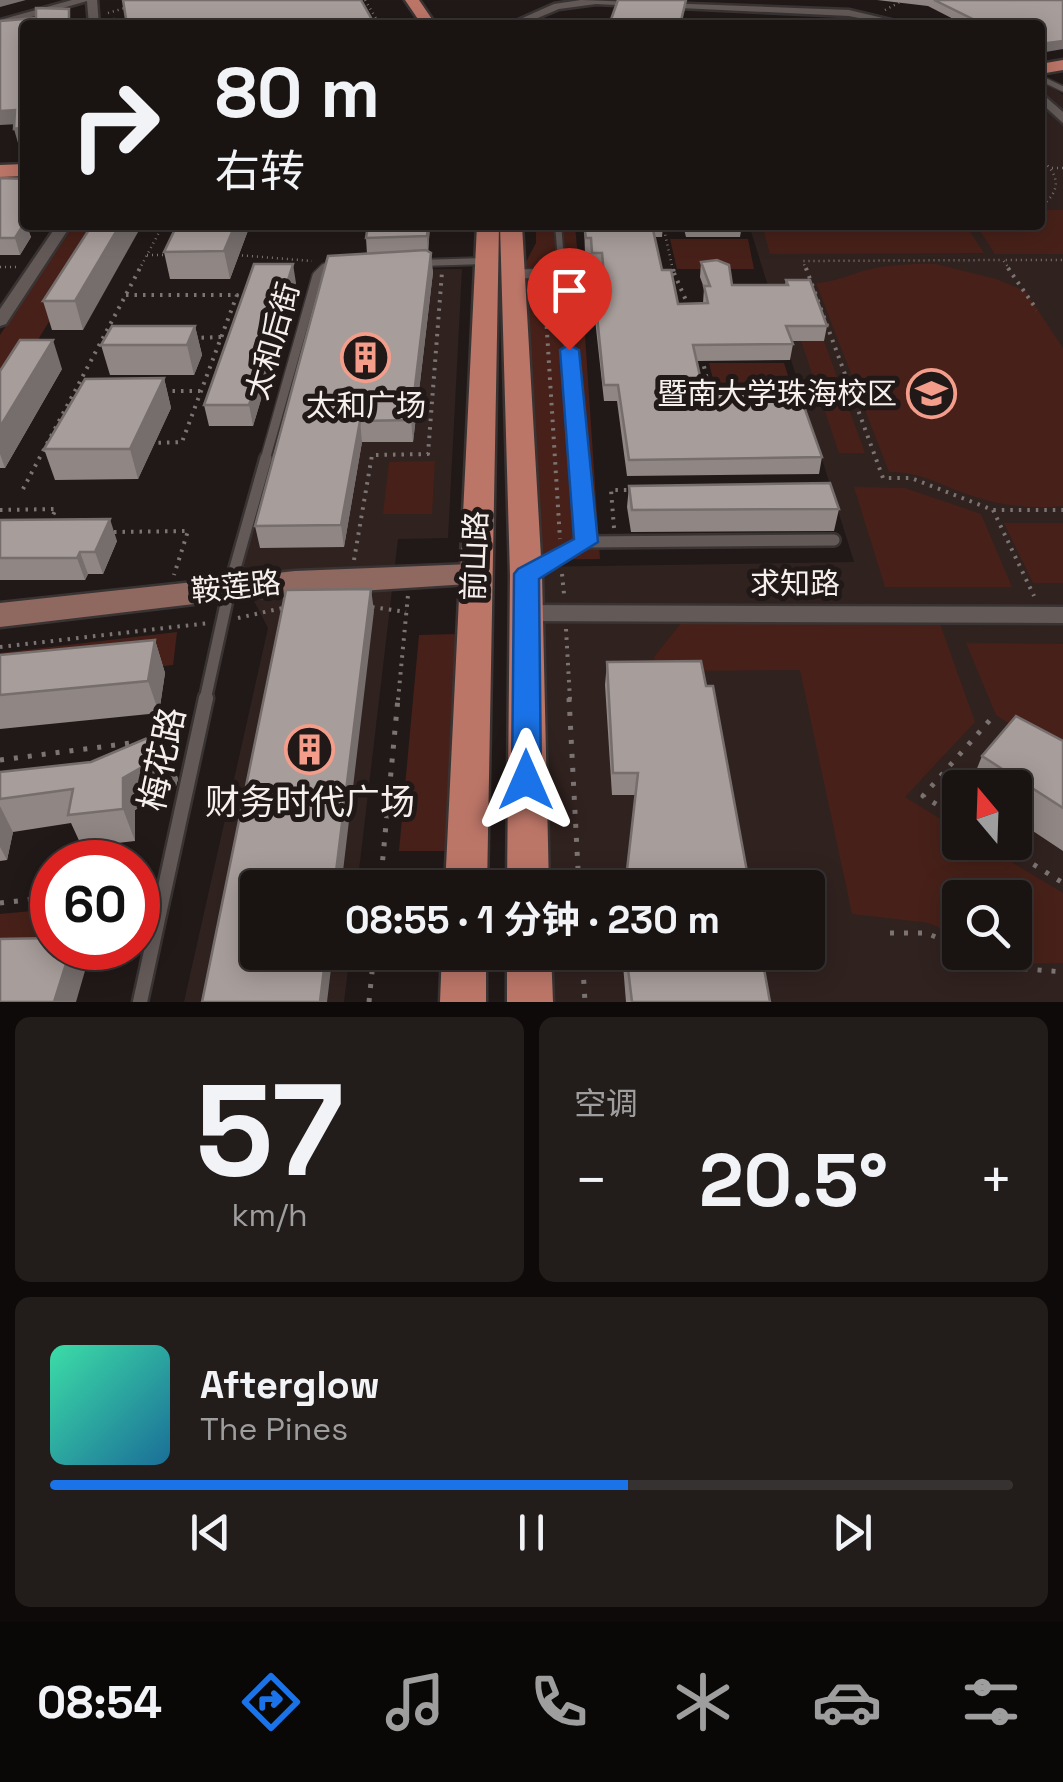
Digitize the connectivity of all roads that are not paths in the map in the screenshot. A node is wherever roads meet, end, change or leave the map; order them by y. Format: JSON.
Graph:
{"nodes":[{"id":1,"x":83,"y":0,"type":"edge"},
{"id":2,"x":92,"y":0,"type":"edge"},
{"id":3,"x":94,"y":20,"type":"edge"},
{"id":4,"x":524,"y":20,"type":"edge"},
{"id":5,"x":883,"y":20,"type":"edge"},
{"id":6,"x":0,"y":23,"type":"edge"},
{"id":7,"x":1045,"y":101,"type":"edge"},
{"id":8,"x":1063,"y":119,"type":"edge"},
{"id":9,"x":61,"y":230,"type":"edge"},
{"id":10,"x":489,"y":230,"type":"edge"},
{"id":11,"x":510,"y":230,"type":"edge"},
{"id":12,"x":528,"y":230,"type":"edge"},
{"id":13,"x":558,"y":230,"type":"edge"},
{"id":14,"x":404,"y":263,"type":"edge"},
{"id":15,"x":345,"y":264,"type":"edge"},
{"id":16,"x":499,"y":268,"type":"junction"},
{"id":17,"x":562,"y":273,"type":"junction"},
{"id":18,"x":0,"y":321,"type":"edge"},
{"id":19,"x":834,"y":540,"type":"dead end"},
{"id":20,"x":586,"y":542,"type":"junction"},
{"id":21,"x":526,"y":574,"type":"junction"},
{"id":22,"x":474,"y":575,"type":"junction"},
{"id":23,"x":230,"y":586,"type":"junction"},
{"id":24,"x":527,"y":614,"type":"junction"},
{"id":25,"x":0,"y":615,"type":"edge"},
{"id":26,"x":1053,"y":615,"type":"edge"},
{"id":27,"x":466,"y":870,"type":"edge"},
{"id":28,"x":528,"y":870,"type":"edge"},
{"id":29,"x":464,"y":970,"type":"edge"},
{"id":30,"x":530,"y":970,"type":"edge"},
{"id":31,"x":140,"y":1002,"type":"edge"},
{"id":32,"x":463,"y":1002,"type":"edge"},
{"id":33,"x":530,"y":1002,"type":"edge"}],
"edges":[{"from":1,"to":6,"type":"street"},
{"from":2,"to":3,"type":"street"},
{"from":4,"to":5,"type":"street"},
{"from":7,"to":8,"type":"street"},
{"from":9,"to":18,"type":"street"},
{"from":10,"to":16,"type":"main road","name":"前山路"},
{"from":11,"to":16,"type":"main road","name":"前山路"},
{"from":12,"to":16,"type":"main road"},
{"from":13,"to":17,"type":"lane"},
{"from":14,"to":16,"type":"lane"},
{"from":15,"to":23,"type":"lane","name":"太和后街"},
{"from":16,"to":17,"type":"lane"},
{"from":16,"to":21,"type":"main road","name":"前山路"},
{"from":16,"to":22,"type":"main road","name":"前山路"},
{"from":17,"to":20,"type":"lane"},
{"from":19,"to":20,"type":"lane"},
{"from":20,"to":21,"type":"lane"},
{"from":21,"to":24,"type":"main road","name":"前山路"},
{"from":22,"to":23,"type":"street","name":"鞍莲路"},
{"from":22,"to":27,"type":"main road","name":"前山路"},
{"from":23,"to":25,"type":"street","name":"鞍莲路"},
{"from":23,"to":31,"type":"lane","name":"梅花路"},
{"from":24,"to":26,"type":"street","name":"求知路"},
{"from":24,"to":28,"type":"main road","name":"前山路"},
{"from":29,"to":32,"type":"main road"},
{"from":30,"to":33,"type":"main road"}]}
